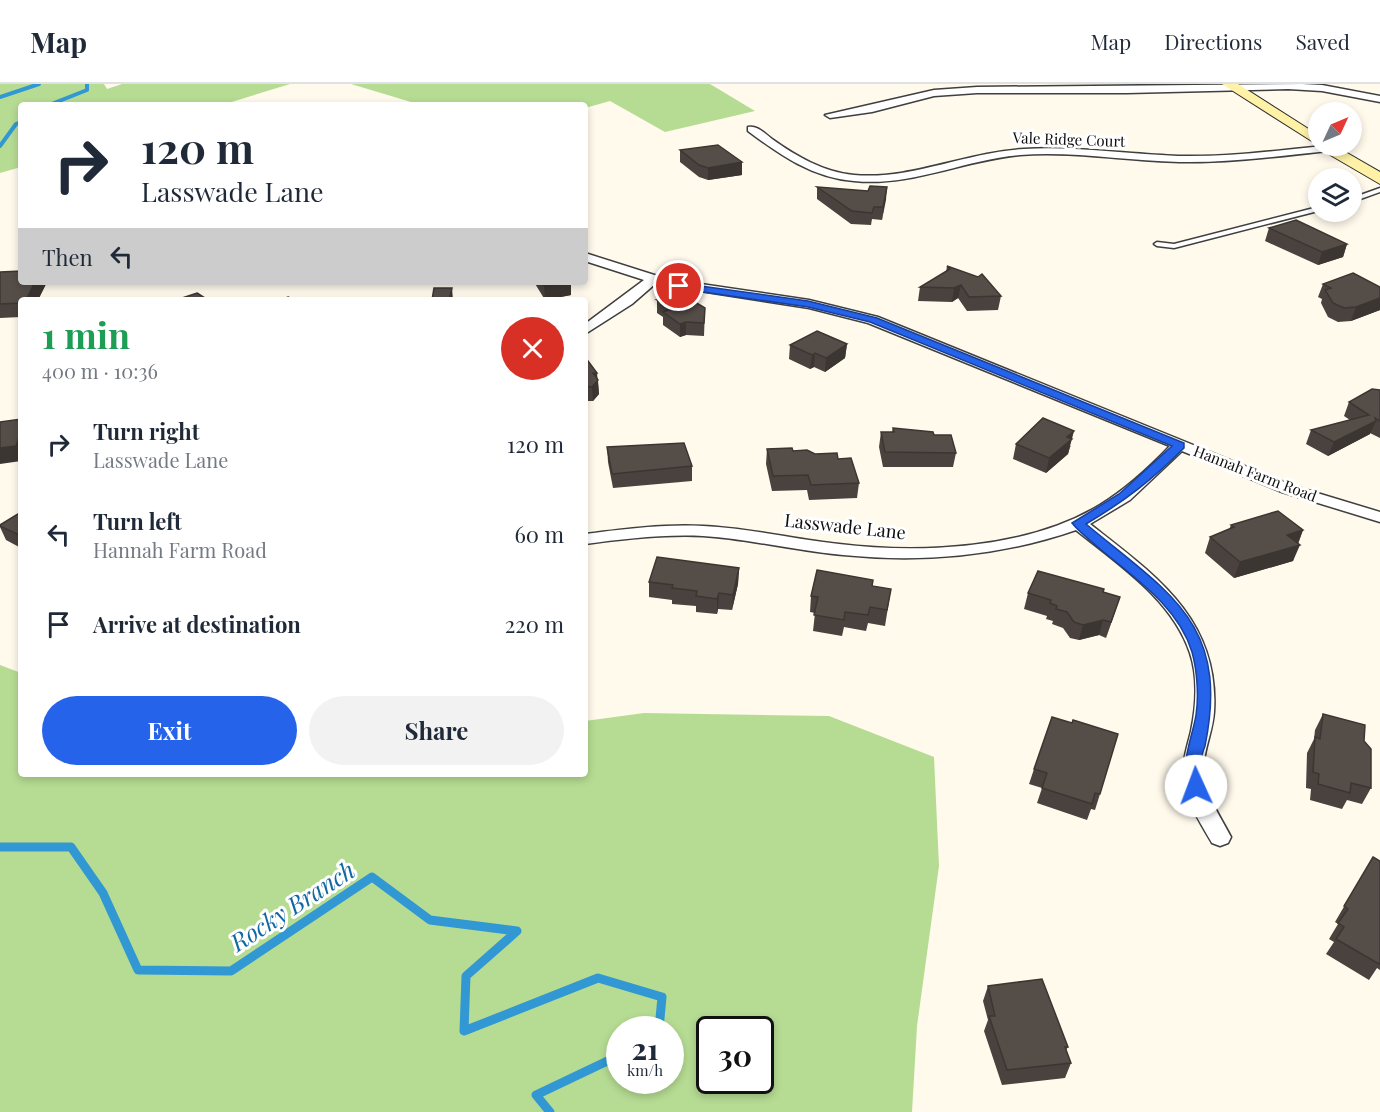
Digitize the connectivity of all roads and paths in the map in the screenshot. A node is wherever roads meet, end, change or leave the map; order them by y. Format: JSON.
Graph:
{"nodes":[{"id":1,"x":1233,"y":86,"type":"edge"},
{"id":2,"x":1380,"y":99,"type":"edge"},
{"id":3,"x":830,"y":115,"type":"dead end"},
{"id":4,"x":752,"y":129,"type":"dead end"},
{"id":5,"x":1308,"y":135,"type":"edge"},
{"id":6,"x":1308,"y":147,"type":"edge"},
{"id":7,"x":1342,"y":156,"type":"edge"},
{"id":8,"x":1380,"y":179,"type":"edge"},
{"id":9,"x":1380,"y":190,"type":"edge"},
{"id":10,"x":1362,"y":196,"type":"edge"},
{"id":11,"x":1308,"y":212,"type":"edge"},
{"id":12,"x":1157,"y":244,"type":"dead end"},
{"id":13,"x":588,"y":258,"type":"edge"},
{"id":14,"x":652,"y":280,"type":"junction"},
{"id":15,"x":588,"y":328,"type":"edge"},
{"id":16,"x":1180,"y":445,"type":"junction"},
{"id":17,"x":1380,"y":517,"type":"edge"},
{"id":18,"x":1078,"y":523,"type":"junction"},
{"id":19,"x":588,"y":539,"type":"edge"},
{"id":20,"x":1220,"y":837,"type":"dead end"}],
"edges":[{"from":1,"to":2,"type":"street"},
{"from":1,"to":3,"type":"street"},
{"from":1,"to":5,"type":"main road"},
{"from":4,"to":6,"type":"street","name":"Vale Ridge Court"},
{"from":7,"to":8,"type":"main road"},
{"from":9,"to":10,"type":"lane"},
{"from":11,"to":12,"type":"lane"},
{"from":13,"to":14,"type":"street","name":"Hannah Farm Road"},
{"from":14,"to":15,"type":"street"},
{"from":14,"to":16,"type":"street","name":"Hannah Farm Road"},
{"from":16,"to":17,"type":"street","name":"Hannah Farm Road"},
{"from":16,"to":18,"type":"street","name":"Lasswade Lane"},
{"from":18,"to":19,"type":"street","name":"Lasswade Lane"},
{"from":18,"to":20,"type":"street"}]}
